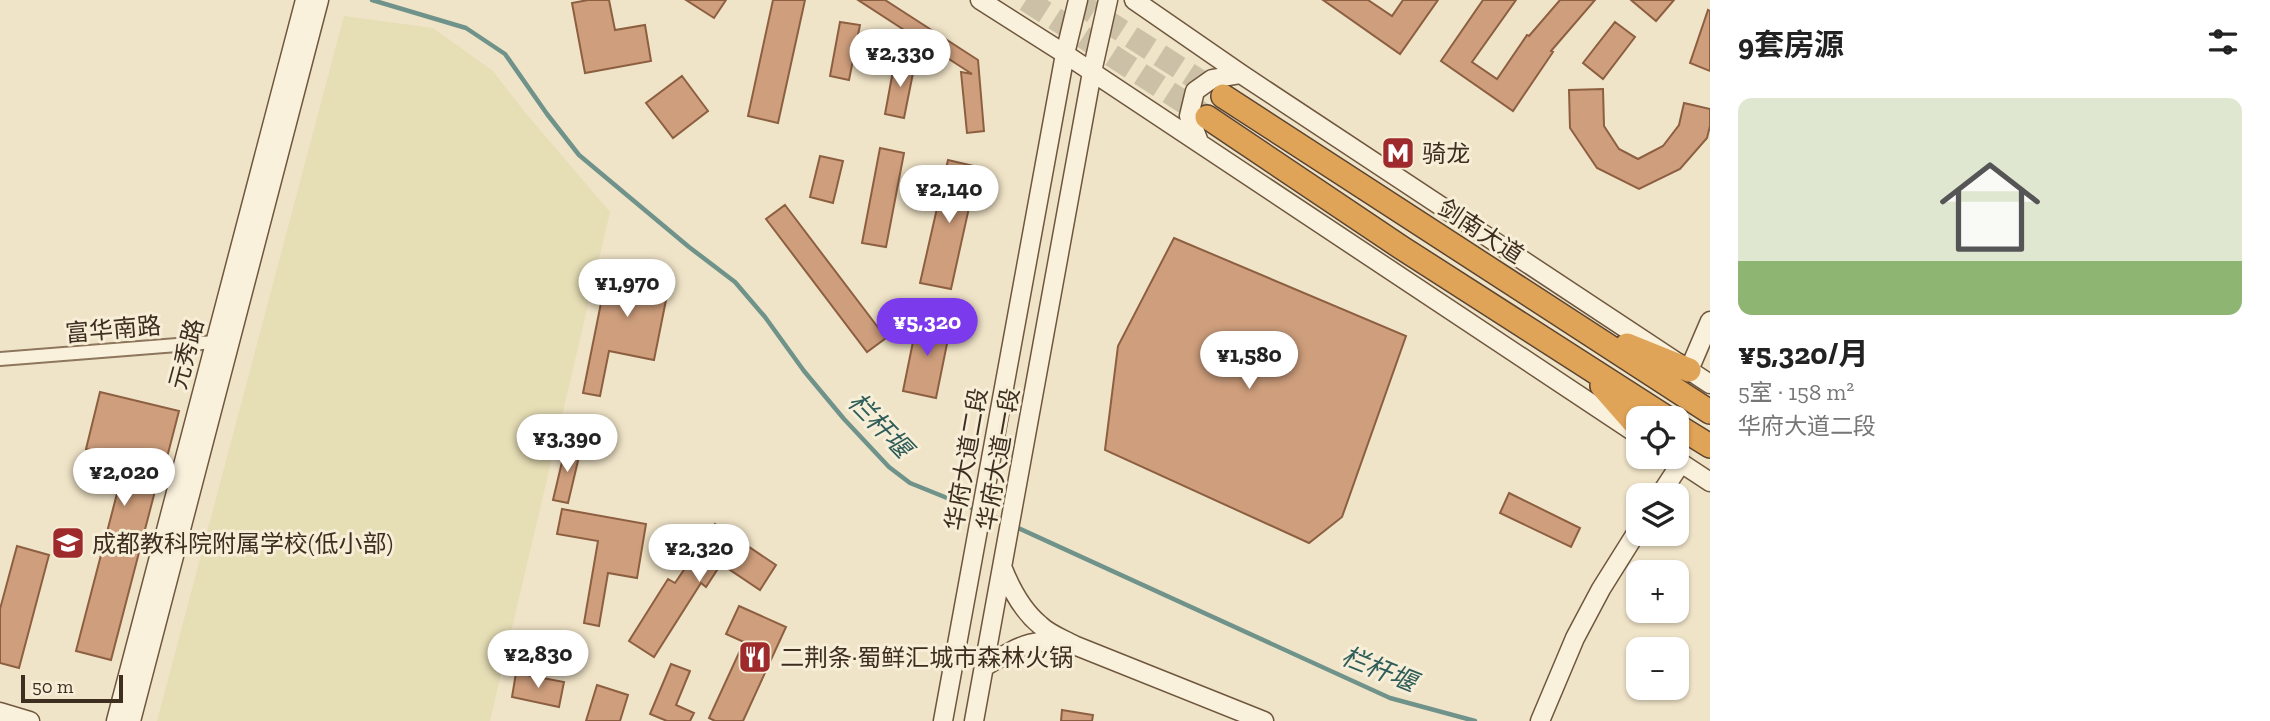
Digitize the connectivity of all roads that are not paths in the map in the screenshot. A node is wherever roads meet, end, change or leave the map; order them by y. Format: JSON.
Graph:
{"nodes":[{"id":1,"x":980,"y":0,"type":"edge"},
{"id":2,"x":1078,"y":0,"type":"edge"},
{"id":3,"x":1108,"y":0,"type":"edge"},
{"id":4,"x":1134,"y":0,"type":"edge"},
{"id":5,"x":311,"y":2,"type":"edge"},
{"id":6,"x":1065,"y":54,"type":"junction"},
{"id":7,"x":1092,"y":72,"type":"junction"},
{"id":8,"x":1241,"y":74,"type":"junction"},
{"id":9,"x":1223,"y":96,"type":"tunnel mouth"},
{"id":10,"x":1207,"y":117,"type":"tunnel mouth"},
{"id":11,"x":1199,"y":143,"type":"junction"},
{"id":12,"x":1710,"y":321,"type":"edge"},
{"id":13,"x":1583,"y":328,"type":"junction"},
{"id":14,"x":222,"y":344,"type":"junction"},
{"id":15,"x":0,"y":359,"type":"edge"},
{"id":16,"x":1584,"y":365,"type":"junction"},
{"id":17,"x":1689,"y":370,"type":"junction"},
{"id":18,"x":1710,"y":384,"type":"edge"},
{"id":19,"x":1648,"y":406,"type":"edge"},
{"id":20,"x":1710,"y":412,"type":"edge"},
{"id":21,"x":1626,"y":413,"type":"edge"},
{"id":22,"x":1626,"y":426,"type":"edge"},
{"id":23,"x":1689,"y":433,"type":"edge"},
{"id":24,"x":1710,"y":446,"type":"edge"},
{"id":25,"x":1689,"y":468,"type":"edge"},
{"id":26,"x":1710,"y":482,"type":"edge"},
{"id":27,"x":1628,"y":546,"type":"edge"},
{"id":28,"x":1003,"y":569,"type":"junction"},
{"id":29,"x":1074,"y":645,"type":"junction"},
{"id":30,"x":984,"y":667,"type":"junction"},
{"id":31,"x":0,"y":712,"type":"edge"},
{"id":32,"x":30,"y":721,"type":"edge"},
{"id":33,"x":116,"y":721,"type":"edge"},
{"id":34,"x":131,"y":721,"type":"edge"},
{"id":35,"x":943,"y":721,"type":"edge"},
{"id":36,"x":974,"y":721,"type":"edge"},
{"id":37,"x":1264,"y":721,"type":"edge"},
{"id":38,"x":1540,"y":721,"type":"edge"}],
"edges":[{"from":1,"to":6,"type":"main road"},
{"from":2,"to":6,"type":"main road","name":"华府大道二段"},
{"from":3,"to":7,"type":"main road","name":"华府大道一段"},
{"from":4,"to":8,"type":"main road"},
{"from":5,"to":14,"type":"main road","name":"元秀路"},
{"from":6,"to":7,"type":"main road"},
{"from":6,"to":35,"type":"main road","name":"华府大道二段"},
{"from":7,"to":11,"type":"main road"},
{"from":7,"to":28,"type":"main road","name":"华府大道一段"},
{"from":8,"to":11,"type":"main road"},
{"from":8,"to":17,"type":"main road"},
{"from":9,"to":13,"type":"highway","name":"剑南大道"},
{"from":10,"to":16,"type":"highway"},
{"from":11,"to":22,"type":"main road"},
{"from":12,"to":17,"type":"main road"},
{"from":13,"to":17,"type":"highway"},
{"from":13,"to":20,"type":"highway","name":"剑南大道"},
{"from":14,"to":15,"type":"street","name":"富华南路"},
{"from":14,"to":33,"type":"main road","name":"元秀路"},
{"from":14,"to":34,"type":"main road","name":"元秀路"},
{"from":16,"to":19,"type":"highway"},
{"from":16,"to":21,"type":"highway"},
{"from":17,"to":18,"type":"main road"},
{"from":23,"to":24,"type":"highway"},
{"from":25,"to":26,"type":"main road"},
{"from":27,"to":38,"type":"main road"},
{"from":28,"to":29,"type":"main road"},
{"from":28,"to":30,"type":"main road","name":"华府大道一段"},
{"from":29,"to":30,"type":"main road"},
{"from":29,"to":37,"type":"main road"},
{"from":30,"to":36,"type":"main road","name":"华府大道一段"},
{"from":31,"to":32,"type":"main road"}]}
